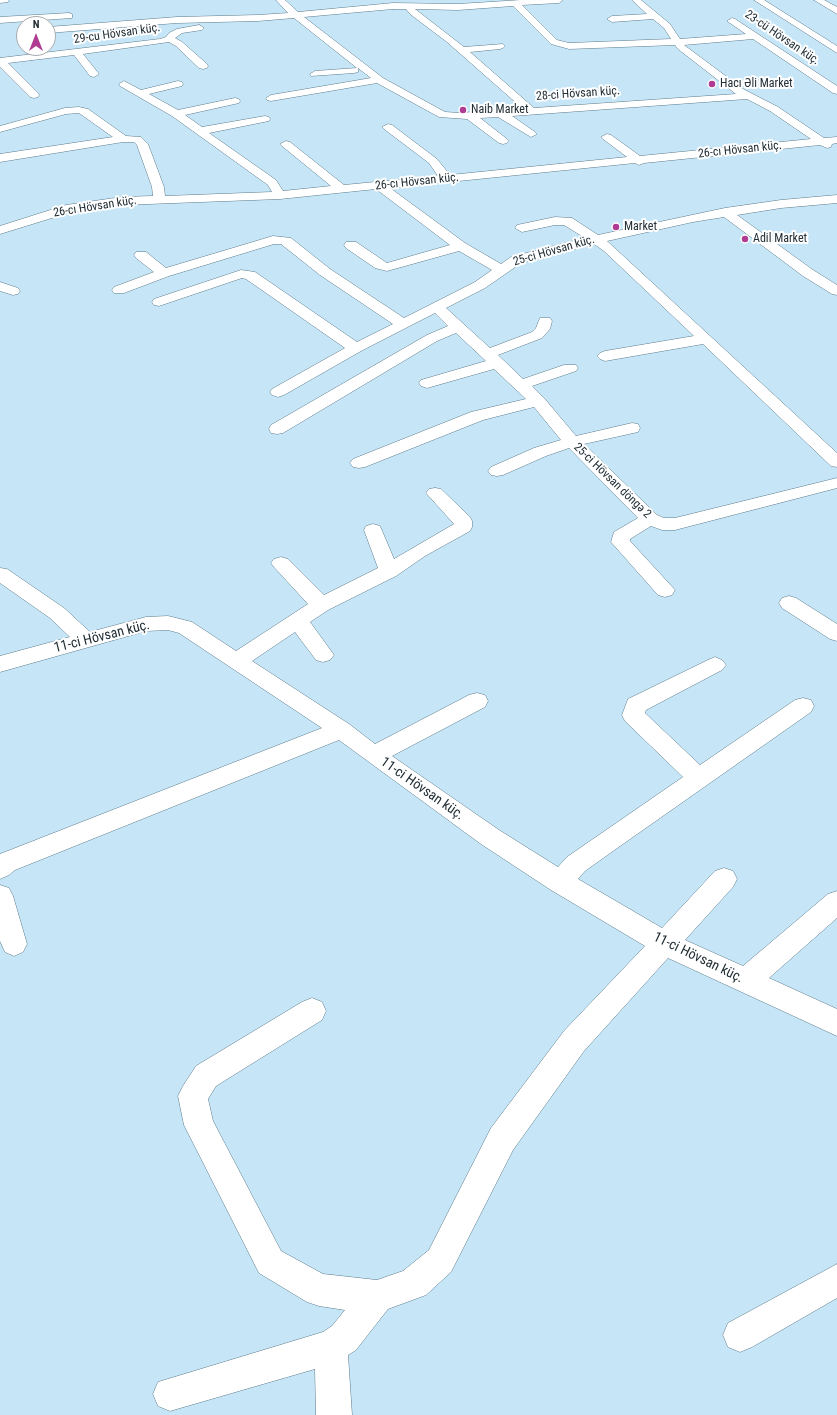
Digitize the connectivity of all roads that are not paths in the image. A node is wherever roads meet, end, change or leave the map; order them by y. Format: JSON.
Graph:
{"nodes":[{"id":1,"x":0,"y":0,"type":"edge"},
{"id":2,"x":5,"y":0,"type":"edge"},
{"id":3,"x":359,"y":0,"type":"edge"},
{"id":4,"x":559,"y":0,"type":"edge"},
{"id":5,"x":636,"y":0,"type":"edge"},
{"id":6,"x":758,"y":0,"type":"edge"},
{"id":7,"x":818,"y":0,"type":"edge"},
{"id":8,"x":440,"y":1,"type":"edge"},
{"id":9,"x":282,"y":2,"type":"edge"},
{"id":10,"x":515,"y":3,"type":"junction"},
{"id":11,"x":268,"y":4,"type":"dead end"},
{"id":12,"x":460,"y":4,"type":"edge"},
{"id":13,"x":409,"y":6,"type":"junction"},
{"id":14,"x":421,"y":6,"type":"junction"},
{"id":15,"x":366,"y":8,"type":"junction"},
{"id":16,"x":772,"y":9,"type":"junction"},
{"id":17,"x":758,"y":10,"type":"dead end"},
{"id":18,"x":837,"y":11,"type":"edge"},
{"id":19,"x":295,"y":14,"type":"junction"},
{"id":20,"x":732,"y":15,"type":"dead end"},
{"id":21,"x":78,"y":16,"type":"dead end"},
{"id":22,"x":657,"y":16,"type":"junction"},
{"id":23,"x":258,"y":18,"type":"junction"},
{"id":24,"x":469,"y":18,"type":"dead end"},
{"id":25,"x":612,"y":19,"type":"dead end"},
{"id":26,"x":0,"y":20,"type":"edge"},
{"id":27,"x":56,"y":29,"type":"edge"},
{"id":28,"x":756,"y":36,"type":"junction"},
{"id":29,"x":170,"y":39,"type":"junction"},
{"id":30,"x":465,"y":39,"type":"dead end"},
{"id":31,"x":450,"y":40,"type":"junction"},
{"id":32,"x":676,"y":41,"type":"junction"},
{"id":33,"x":500,"y":46,"type":"dead end"},
{"id":34,"x":577,"y":46,"type":"junction"},
{"id":35,"x":462,"y":50,"type":"junction"},
{"id":36,"x":837,"y":50,"type":"edge"},
{"id":37,"x":77,"y":53,"type":"junction"},
{"id":38,"x":571,"y":55,"type":"dead end"},
{"id":39,"x":0,"y":61,"type":"edge"},
{"id":40,"x":203,"y":66,"type":"dead end"},
{"id":41,"x":366,"y":69,"type":"junction"},
{"id":42,"x":94,"y":74,"type":"dead end"},
{"id":43,"x":315,"y":74,"type":"dead end"},
{"id":44,"x":379,"y":80,"type":"junction"},
{"id":45,"x":124,"y":84,"type":"dead end"},
{"id":46,"x":178,"y":84,"type":"dead end"},
{"id":47,"x":837,"y":90,"type":"edge"},
{"id":48,"x":141,"y":94,"type":"junction"},
{"id":49,"x":622,"y":94,"type":"dead end"},
{"id":50,"x":34,"y":95,"type":"dead end"},
{"id":51,"x":748,"y":96,"type":"junction"},
{"id":52,"x":271,"y":98,"type":"dead end"},
{"id":53,"x":235,"y":101,"type":"dead end"},
{"id":54,"x":631,"y":103,"type":"junction"},
{"id":55,"x":530,"y":110,"type":"junction"},
{"id":56,"x":499,"y":112,"type":"junction"},
{"id":57,"x":176,"y":114,"type":"junction"},
{"id":58,"x":469,"y":115,"type":"junction"},
{"id":59,"x":264,"y":119,"type":"dead end"},
{"id":60,"x":388,"y":127,"type":"dead end"},
{"id":61,"x":0,"y":129,"type":"edge"},
{"id":62,"x":200,"y":131,"type":"junction"},
{"id":63,"x":531,"y":134,"type":"dead end"},
{"id":64,"x":607,"y":137,"type":"dead end"},
{"id":65,"x":123,"y":139,"type":"junction"},
{"id":66,"x":837,"y":140,"type":"edge"},
{"id":67,"x":503,"y":141,"type":"dead end"},
{"id":68,"x":822,"y":142,"type":"junction"},
{"id":69,"x":286,"y":144,"type":"dead end"},
{"id":70,"x":837,"y":152,"type":"edge"},
{"id":71,"x":0,"y":158,"type":"edge"},
{"id":72,"x":640,"y":161,"type":"junction"},
{"id":73,"x":447,"y":179,"type":"junction"},
{"id":74,"x":380,"y":186,"type":"junction"},
{"id":75,"x":341,"y":189,"type":"junction"},
{"id":76,"x":280,"y":195,"type":"junction"},
{"id":77,"x":159,"y":199,"type":"junction"},
{"id":78,"x":837,"y":199,"type":"edge"},
{"id":79,"x":725,"y":212,"type":"junction"},
{"id":80,"x":522,"y":228,"type":"dead end"},
{"id":81,"x":0,"y":230,"type":"edge"},
{"id":82,"x":596,"y":239,"type":"junction"},
{"id":83,"x":351,"y":245,"type":"dead end"},
{"id":84,"x":460,"y":246,"type":"junction"},
{"id":85,"x":141,"y":255,"type":"dead end"},
{"id":86,"x":501,"y":270,"type":"junction"},
{"id":87,"x":164,"y":273,"type":"junction"},
{"id":88,"x":118,"y":290,"type":"dead end"},
{"id":89,"x":837,"y":291,"type":"edge"},
{"id":90,"x":159,"y":302,"type":"dead end"},
{"id":91,"x":437,"y":307,"type":"junction"},
{"id":92,"x":545,"y":321,"type":"dead end"},
{"id":93,"x":403,"y":324,"type":"junction"},
{"id":94,"x":458,"y":327,"type":"junction"},
{"id":95,"x":706,"y":339,"type":"junction"},
{"id":96,"x":356,"y":348,"type":"junction"},
{"id":97,"x":605,"y":356,"type":"dead end"},
{"id":98,"x":492,"y":358,"type":"junction"},
{"id":99,"x":570,"y":368,"type":"dead end"},
{"id":100,"x":427,"y":383,"type":"dead end"},
{"id":101,"x":520,"y":385,"type":"junction"},
{"id":102,"x":278,"y":392,"type":"dead end"},
{"id":103,"x":538,"y":401,"type":"junction"},
{"id":104,"x":632,"y":428,"type":"dead end"},
{"id":105,"x":276,"y":429,"type":"dead end"},
{"id":106,"x":572,"y":442,"type":"junction"},
{"id":107,"x":837,"y":462,"type":"edge"},
{"id":108,"x":359,"y":463,"type":"dead end"},
{"id":109,"x":497,"y":471,"type":"dead end"},
{"id":110,"x":837,"y":483,"type":"edge"},
{"id":111,"x":435,"y":494,"type":"dead end"},
{"id":112,"x":650,"y":519,"type":"junction"},
{"id":113,"x":373,"y":530,"type":"dead end"},
{"id":114,"x":281,"y":563,"type":"dead end"},
{"id":115,"x":389,"y":571,"type":"junction"},
{"id":116,"x":0,"y":574,"type":"edge"},
{"id":117,"x":665,"y":590,"type":"dead end"},
{"id":118,"x":789,"y":603,"type":"dead end"},
{"id":119,"x":322,"y":605,"type":"junction"},
{"id":120,"x":298,"y":620,"type":"junction"},
{"id":121,"x":837,"y":634,"type":"edge"},
{"id":122,"x":86,"y":640,"type":"junction"},
{"id":123,"x":322,"y":655,"type":"dead end"},
{"id":124,"x":236,"y":661,"type":"junction"},
{"id":125,"x":0,"y":664,"type":"edge"},
{"id":126,"x":715,"y":665,"type":"dead end"},
{"id":127,"x":477,"y":701,"type":"dead end"},
{"id":128,"x":803,"y":706,"type":"dead end"},
{"id":129,"x":341,"y":730,"type":"junction"},
{"id":130,"x":374,"y":755,"type":"junction"},
{"id":131,"x":699,"y":778,"type":"junction"},
{"id":132,"x":0,"y":868,"type":"edge"},
{"id":133,"x":724,"y":879,"type":"dead end"},
{"id":134,"x":560,"y":882,"type":"junction"},
{"id":135,"x":0,"y":896,"type":"edge"},
{"id":136,"x":837,"y":902,"type":"edge"},
{"id":137,"x":664,"y":943,"type":"junction"},
{"id":138,"x":14,"y":944,"type":"dead end"},
{"id":139,"x":746,"y":981,"type":"junction"},
{"id":140,"x":312,"y":1011,"type":"dead end"},
{"id":141,"x":837,"y":1023,"type":"edge"},
{"id":142,"x":837,"y":1280,"type":"edge"},
{"id":143,"x":377,"y":1298,"type":"junction"},
{"id":144,"x":740,"y":1335,"type":"dead end"},
{"id":145,"x":331,"y":1347,"type":"junction"},
{"id":146,"x":170,"y":1394,"type":"dead end"},
{"id":147,"x":334,"y":1415,"type":"edge"}],
"edges":[{"from":1,"to":2,"type":"street"},
{"from":3,"to":15,"type":"street"},
{"from":4,"to":10,"type":"street"},
{"from":5,"to":22,"type":"street"},
{"from":6,"to":16,"type":"street"},
{"from":7,"to":18,"type":"street"},
{"from":8,"to":12,"type":"street"},
{"from":8,"to":14,"type":"street"},
{"from":9,"to":11,"type":"street"},
{"from":9,"to":19,"type":"street","name":"28-ci Hövsan küç."},
{"from":10,"to":12,"type":"street"},
{"from":10,"to":34,"type":"street"},
{"from":12,"to":14,"type":"street"},
{"from":12,"to":24,"type":"street"},
{"from":13,"to":14,"type":"street"},
{"from":13,"to":15,"type":"street"},
{"from":13,"to":31,"type":"street"},
{"from":15,"to":19,"type":"street"},
{"from":16,"to":17,"type":"street"},
{"from":16,"to":36,"type":"street"},
{"from":19,"to":23,"type":"street"},
{"from":19,"to":41,"type":"street","name":"28-ci Hövsan küç."},
{"from":20,"to":28,"type":"street","name":"23-cü Hövsan küç."},
{"from":21,"to":26,"type":"street"},
{"from":22,"to":25,"type":"street"},
{"from":22,"to":32,"type":"street"},
{"from":23,"to":27,"type":"street"},
{"from":23,"to":29,"type":"street","name":"29-cu Hövsan küç."},
{"from":28,"to":32,"type":"street"},
{"from":28,"to":47,"type":"street","name":"23-cü Hövsan küç."},
{"from":29,"to":37,"type":"street","name":"29-cu Hövsan küç."},
{"from":29,"to":40,"type":"street"},
{"from":30,"to":31,"type":"street"},
{"from":31,"to":35,"type":"street"},
{"from":32,"to":34,"type":"street"},
{"from":32,"to":51,"type":"street"},
{"from":33,"to":35,"type":"street"},
{"from":34,"to":38,"type":"street"},
{"from":35,"to":55,"type":"street"},
{"from":37,"to":39,"type":"street","name":"29-cu Hövsan küç."},
{"from":37,"to":42,"type":"street"},
{"from":39,"to":50,"type":"street"},
{"from":41,"to":43,"type":"street"},
{"from":41,"to":44,"type":"street","name":"28-ci Hövsan küç."},
{"from":44,"to":52,"type":"street"},
{"from":44,"to":58,"type":"street","name":"28-ci Hövsan küç."},
{"from":45,"to":48,"type":"street"},
{"from":46,"to":48,"type":"street"},
{"from":48,"to":57,"type":"street"},
{"from":49,"to":54,"type":"street"},
{"from":51,"to":54,"type":"street","name":"28-ci Hövsan küç."},
{"from":51,"to":68,"type":"street"},
{"from":53,"to":57,"type":"street"},
{"from":54,"to":55,"type":"street","name":"28-ci Hövsan küç."},
{"from":55,"to":56,"type":"street","name":"28-ci Hövsan küç."},
{"from":56,"to":58,"type":"street","name":"28-ci Hövsan küç."},
{"from":56,"to":63,"type":"street"},
{"from":57,"to":62,"type":"street"},
{"from":58,"to":67,"type":"street"},
{"from":59,"to":62,"type":"street"},
{"from":60,"to":73,"type":"street"},
{"from":61,"to":65,"type":"street"},
{"from":62,"to":76,"type":"street"},
{"from":64,"to":72,"type":"street"},
{"from":65,"to":71,"type":"street"},
{"from":65,"to":77,"type":"street"},
{"from":66,"to":68,"type":"street","name":"26-cı Hövsan küç."},
{"from":68,"to":70,"type":"street"},
{"from":68,"to":72,"type":"street","name":"26-cı Hövsan küç."},
{"from":69,"to":75,"type":"street"},
{"from":72,"to":73,"type":"street","name":"26-cı Hövsan küç."},
{"from":73,"to":74,"type":"street","name":"26-cı Hövsan küç."},
{"from":74,"to":75,"type":"street","name":"26-cı Hövsan küç."},
{"from":74,"to":84,"type":"street"},
{"from":75,"to":76,"type":"street","name":"26-cı Hövsan küç."},
{"from":76,"to":77,"type":"street","name":"26-cı Hövsan küç."},
{"from":77,"to":81,"type":"street","name":"26-cı Hövsan küç."},
{"from":78,"to":79,"type":"street","name":"25-ci Hövsan küç."},
{"from":79,"to":82,"type":"street","name":"25-ci Hövsan küç."},
{"from":79,"to":89,"type":"street"},
{"from":80,"to":82,"type":"street"},
{"from":82,"to":86,"type":"street","name":"25-ci Hövsan küç."},
{"from":82,"to":95,"type":"street"},
{"from":83,"to":84,"type":"street"},
{"from":84,"to":86,"type":"street"},
{"from":85,"to":87,"type":"street"},
{"from":86,"to":91,"type":"street","name":"25-ci Hövsan küç."},
{"from":87,"to":88,"type":"street"},
{"from":87,"to":93,"type":"street"},
{"from":90,"to":96,"type":"street"},
{"from":91,"to":93,"type":"street","name":"25-ci Hövsan küç."},
{"from":91,"to":94,"type":"street","name":"25-ci Hövsan döngə 2"},
{"from":92,"to":98,"type":"street"},
{"from":93,"to":96,"type":"street","name":"25-ci Hövsan küç."},
{"from":94,"to":98,"type":"street","name":"25-ci Hövsan döngə 2"},
{"from":94,"to":105,"type":"street"},
{"from":95,"to":97,"type":"street"},
{"from":95,"to":107,"type":"street"},
{"from":96,"to":102,"type":"street","name":"25-ci Hövsan küç."},
{"from":98,"to":100,"type":"street"},
{"from":98,"to":101,"type":"street","name":"25-ci Hövsan döngə 2"},
{"from":99,"to":101,"type":"street"},
{"from":101,"to":103,"type":"street","name":"25-ci Hövsan döngə 2"},
{"from":103,"to":106,"type":"street","name":"25-ci Hövsan döngə 2"},
{"from":103,"to":108,"type":"street"},
{"from":104,"to":106,"type":"street"},
{"from":106,"to":109,"type":"street"},
{"from":106,"to":112,"type":"street","name":"25-ci Hövsan döngə 2"},
{"from":110,"to":112,"type":"street","name":"25-ci Hövsan döngə 2"},
{"from":111,"to":115,"type":"street"},
{"from":112,"to":117,"type":"street"},
{"from":113,"to":115,"type":"street"},
{"from":114,"to":119,"type":"street"},
{"from":115,"to":119,"type":"street"},
{"from":116,"to":122,"type":"street"},
{"from":118,"to":121,"type":"street"},
{"from":119,"to":120,"type":"street"},
{"from":120,"to":123,"type":"street"},
{"from":120,"to":124,"type":"street"},
{"from":122,"to":124,"type":"street","name":"11-ci Hövsan küç."},
{"from":122,"to":125,"type":"street","name":"11-ci Hövsan küç."},
{"from":124,"to":129,"type":"street","name":"11-ci Hövsan küç."},
{"from":126,"to":131,"type":"street"},
{"from":127,"to":130,"type":"street"},
{"from":128,"to":131,"type":"street"},
{"from":129,"to":130,"type":"street","name":"11-ci Hövsan küç."},
{"from":129,"to":132,"type":"street"},
{"from":130,"to":134,"type":"street","name":"11-ci Hövsan küç."},
{"from":131,"to":134,"type":"street"},
{"from":133,"to":137,"type":"street"},
{"from":134,"to":137,"type":"street","name":"11-ci Hövsan küç."},
{"from":135,"to":138,"type":"street"},
{"from":136,"to":139,"type":"street"},
{"from":137,"to":139,"type":"street","name":"11-ci Hövsan küç."},
{"from":137,"to":143,"type":"street"},
{"from":139,"to":141,"type":"street","name":"11-ci Hövsan küç."},
{"from":140,"to":143,"type":"street"},
{"from":142,"to":144,"type":"street"},
{"from":143,"to":145,"type":"street"},
{"from":145,"to":146,"type":"street"},
{"from":145,"to":147,"type":"street"}]}
